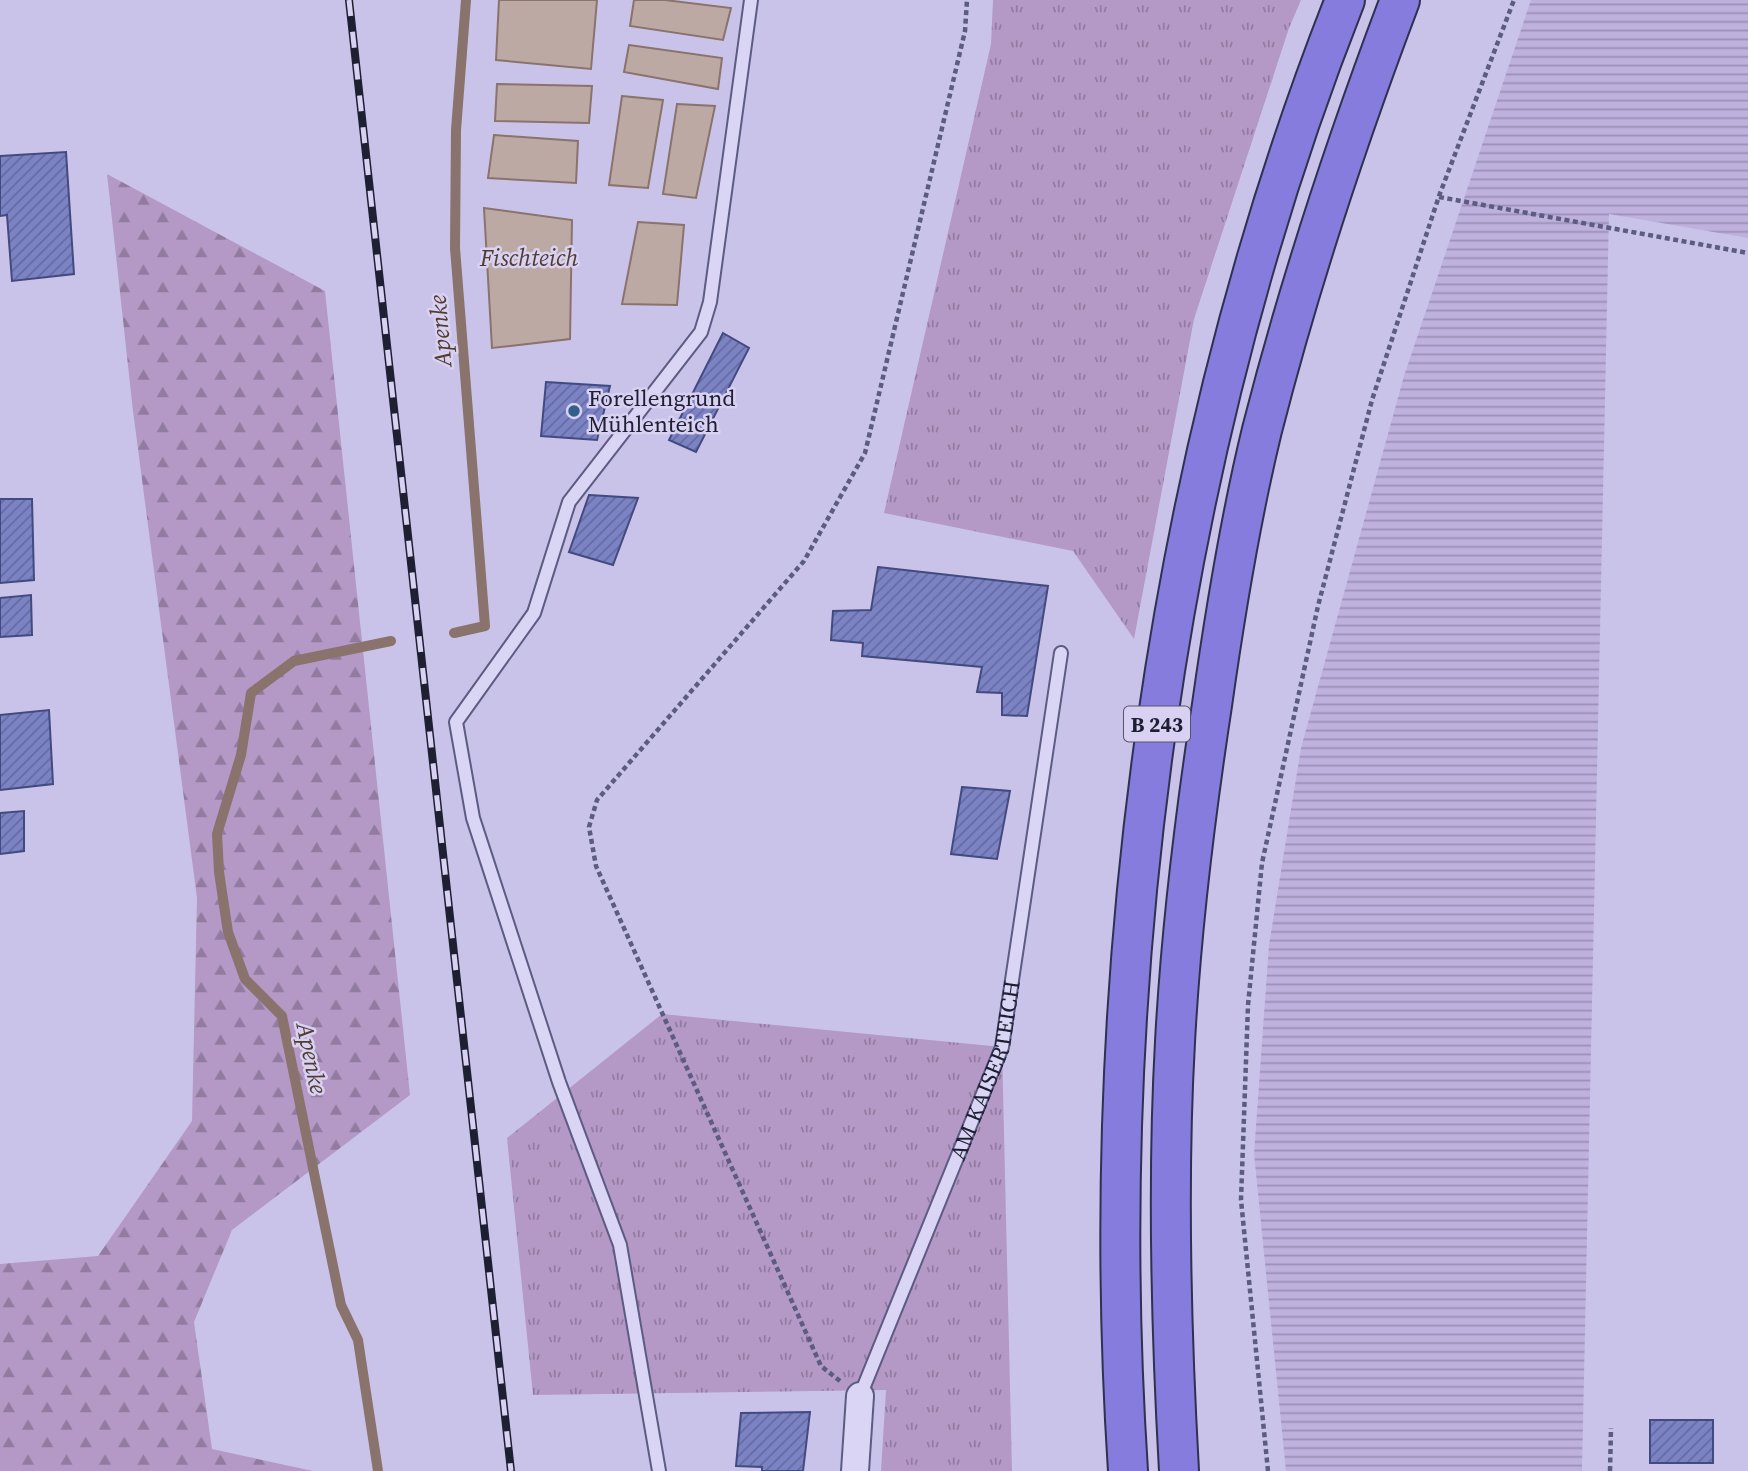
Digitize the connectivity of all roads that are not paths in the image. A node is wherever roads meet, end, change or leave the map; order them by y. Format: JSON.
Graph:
{"nodes":[{"id":1,"x":751,"y":0,"type":"edge"},
{"id":2,"x":1345,"y":0,"type":"edge"},
{"id":3,"x":1400,"y":0,"type":"edge"},
{"id":4,"x":1061,"y":653,"type":"dead end"},
{"id":5,"x":860,"y":1396,"type":"joint"},
{"id":6,"x":659,"y":1471,"type":"edge"},
{"id":7,"x":855,"y":1471,"type":"edge"},
{"id":8,"x":1128,"y":1471,"type":"edge"},
{"id":9,"x":1179,"y":1471,"type":"edge"}],
"edges":[{"from":1,"to":6,"type":"lane"},
{"from":2,"to":8,"type":"highway","number":"B 243"},
{"from":3,"to":9,"type":"highway","number":"B 243"},
{"from":4,"to":5,"type":"lane","name":"AM KAISERTEICH"},
{"from":5,"to":7,"type":"street","name":"AM KAISERTEICH"}]}
